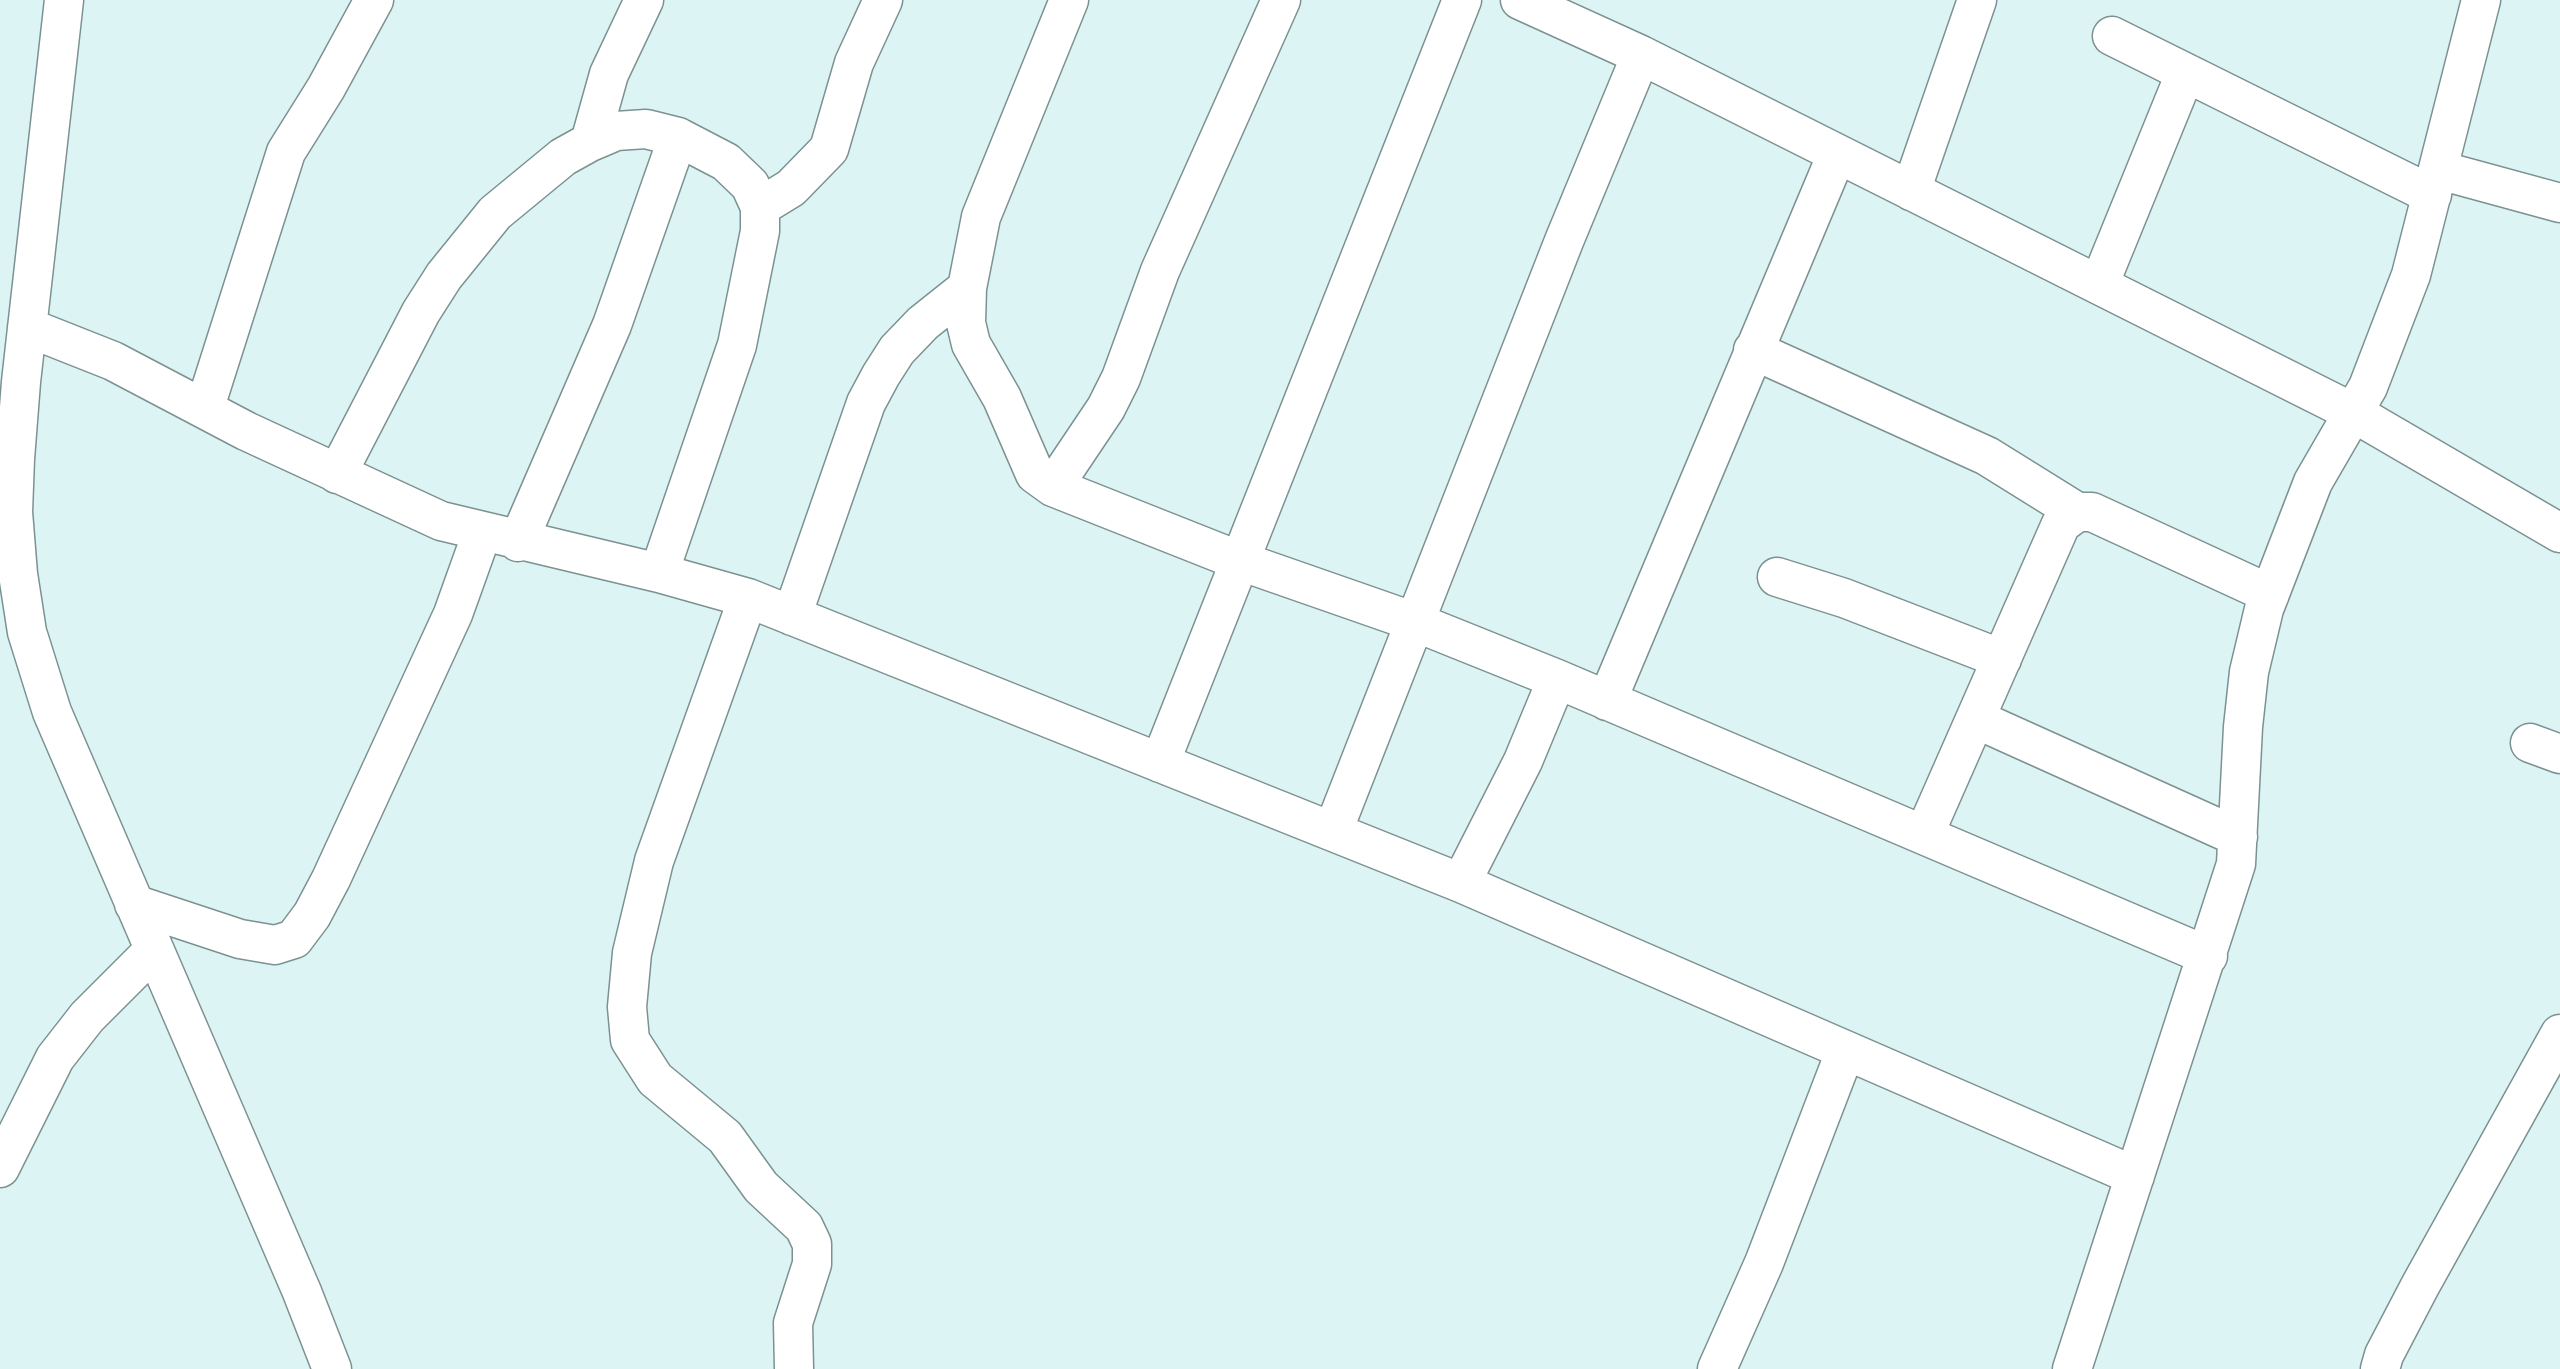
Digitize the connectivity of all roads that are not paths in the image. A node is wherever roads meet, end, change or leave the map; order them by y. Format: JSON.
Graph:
{"nodes":[{"id":1,"x":64,"y":0,"type":"edge"},
{"id":2,"x":374,"y":0,"type":"edge"},
{"id":3,"x":643,"y":0,"type":"edge"},
{"id":4,"x":883,"y":0,"type":"edge"},
{"id":5,"x":1069,"y":0,"type":"edge"},
{"id":6,"x":1281,"y":0,"type":"edge"},
{"id":7,"x":1462,"y":0,"type":"edge"},
{"id":8,"x":1976,"y":0,"type":"edge"},
{"id":9,"x":2481,"y":0,"type":"edge"},
{"id":10,"x":1541,"y":4,"type":"edge"},
{"id":11,"x":2112,"y":36,"type":"dead end"},
{"id":12,"x":1641,"y":55,"type":"junction"},
{"id":13,"x":2185,"y":74,"type":"junction"},
{"id":14,"x":678,"y":137,"type":"junction"},
{"id":15,"x":590,"y":142,"type":"junction"},
{"id":16,"x":1837,"y":154,"type":"junction"},
{"id":17,"x":2436,"y":183,"type":"junction"},
{"id":18,"x":1911,"y":191,"type":"junction"},
{"id":19,"x":2560,"y":203,"type":"edge"},
{"id":20,"x":760,"y":207,"type":"junction"},
{"id":21,"x":2099,"y":285,"type":"junction"},
{"id":22,"x":967,"y":288,"type":"junction"},
{"id":23,"x":27,"y":327,"type":"junction"},
{"id":24,"x":1753,"y":350,"type":"junction"},
{"id":25,"x":205,"y":407,"type":"junction"},
{"id":26,"x":2354,"y":413,"type":"junction"},
{"id":27,"x":337,"y":474,"type":"junction"},
{"id":28,"x":1053,"y":487,"type":"junction"},
{"id":29,"x":2077,"y":512,"type":"junction"},
{"id":30,"x":2560,"y":533,"type":"edge"},
{"id":31,"x":500,"y":537,"type":"junction"},
{"id":32,"x":1240,"y":561,"type":"junction"},
{"id":33,"x":659,"y":573,"type":"junction"},
{"id":34,"x":1777,"y":577,"type":"dead end"},
{"id":35,"x":2270,"y":594,"type":"junction"},
{"id":36,"x":748,"y":598,"type":"junction"},
{"id":37,"x":792,"y":616,"type":"junction"},
{"id":38,"x":1415,"y":622,"type":"junction"},
{"id":39,"x":2002,"y":659,"type":"junction"},
{"id":40,"x":1557,"y":680,"type":"junction"},
{"id":41,"x":1607,"y":701,"type":"junction"},
{"id":42,"x":1976,"y":719,"type":"junction"},
{"id":43,"x":1160,"y":763,"type":"junction"},
{"id":44,"x":1333,"y":831,"type":"junction"},
{"id":45,"x":1924,"y":835,"type":"junction"},
{"id":46,"x":2238,"y":836,"type":"junction"},
{"id":47,"x":1461,"y":883,"type":"junction"},
{"id":48,"x":134,"y":904,"type":"junction"},
{"id":49,"x":154,"y":950,"type":"junction"},
{"id":50,"x":2208,"y":956,"type":"junction"},
{"id":51,"x":2560,"y":1034,"type":"edge"},
{"id":52,"x":1845,"y":1052,"type":"junction"},
{"id":53,"x":0,"y":1168,"type":"edge"},
{"id":54,"x":2135,"y":1176,"type":"junction"},
{"id":55,"x":332,"y":1369,"type":"edge"},
{"id":56,"x":794,"y":1369,"type":"edge"},
{"id":57,"x":1717,"y":1369,"type":"edge"},
{"id":58,"x":2072,"y":1369,"type":"edge"},
{"id":59,"x":2380,"y":1369,"type":"edge"}],
"edges":[{"from":1,"to":23,"type":"street"},
{"from":2,"to":25,"type":"street"},
{"from":3,"to":15,"type":"street"},
{"from":4,"to":20,"type":"street"},
{"from":5,"to":22,"type":"street"},
{"from":6,"to":28,"type":"street"},
{"from":7,"to":32,"type":"street"},
{"from":8,"to":18,"type":"street"},
{"from":9,"to":17,"type":"street"},
{"from":10,"to":12,"type":"street"},
{"from":11,"to":13,"type":"street"},
{"from":12,"to":16,"type":"street"},
{"from":12,"to":38,"type":"street"},
{"from":13,"to":17,"type":"street"},
{"from":13,"to":21,"type":"street"},
{"from":14,"to":15,"type":"street"},
{"from":14,"to":20,"type":"street"},
{"from":14,"to":31,"type":"street"},
{"from":15,"to":27,"type":"street"},
{"from":16,"to":18,"type":"street"},
{"from":16,"to":24,"type":"street"},
{"from":17,"to":19,"type":"street"},
{"from":17,"to":26,"type":"street"},
{"from":18,"to":21,"type":"street"},
{"from":20,"to":33,"type":"street"},
{"from":21,"to":26,"type":"street"},
{"from":22,"to":28,"type":"street"},
{"from":22,"to":37,"type":"street"},
{"from":23,"to":25,"type":"street"},
{"from":23,"to":48,"type":"street"},
{"from":24,"to":29,"type":"street"},
{"from":24,"to":41,"type":"street"},
{"from":25,"to":27,"type":"street"},
{"from":26,"to":30,"type":"street"},
{"from":26,"to":35,"type":"street"},
{"from":27,"to":31,"type":"street"},
{"from":28,"to":32,"type":"street"},
{"from":29,"to":35,"type":"street"},
{"from":29,"to":39,"type":"street"},
{"from":31,"to":33,"type":"street"},
{"from":31,"to":48,"type":"street"},
{"from":32,"to":38,"type":"street"},
{"from":32,"to":43,"type":"street"},
{"from":33,"to":36,"type":"street"},
{"from":34,"to":39,"type":"street"},
{"from":35,"to":46,"type":"street"},
{"from":36,"to":37,"type":"street"},
{"from":36,"to":56,"type":"street"},
{"from":37,"to":43,"type":"street"},
{"from":38,"to":40,"type":"street"},
{"from":38,"to":44,"type":"street"},
{"from":39,"to":42,"type":"street"},
{"from":40,"to":41,"type":"street"},
{"from":40,"to":47,"type":"street"},
{"from":41,"to":45,"type":"street"},
{"from":42,"to":45,"type":"street"},
{"from":42,"to":46,"type":"street"},
{"from":43,"to":44,"type":"street"},
{"from":44,"to":47,"type":"street"},
{"from":45,"to":50,"type":"street"},
{"from":46,"to":50,"type":"street"},
{"from":47,"to":52,"type":"street"},
{"from":48,"to":49,"type":"street"},
{"from":49,"to":53,"type":"street"},
{"from":49,"to":55,"type":"street"},
{"from":50,"to":54,"type":"street"},
{"from":51,"to":59,"type":"street"},
{"from":52,"to":54,"type":"street"},
{"from":52,"to":57,"type":"street"},
{"from":54,"to":58,"type":"street"}]}
